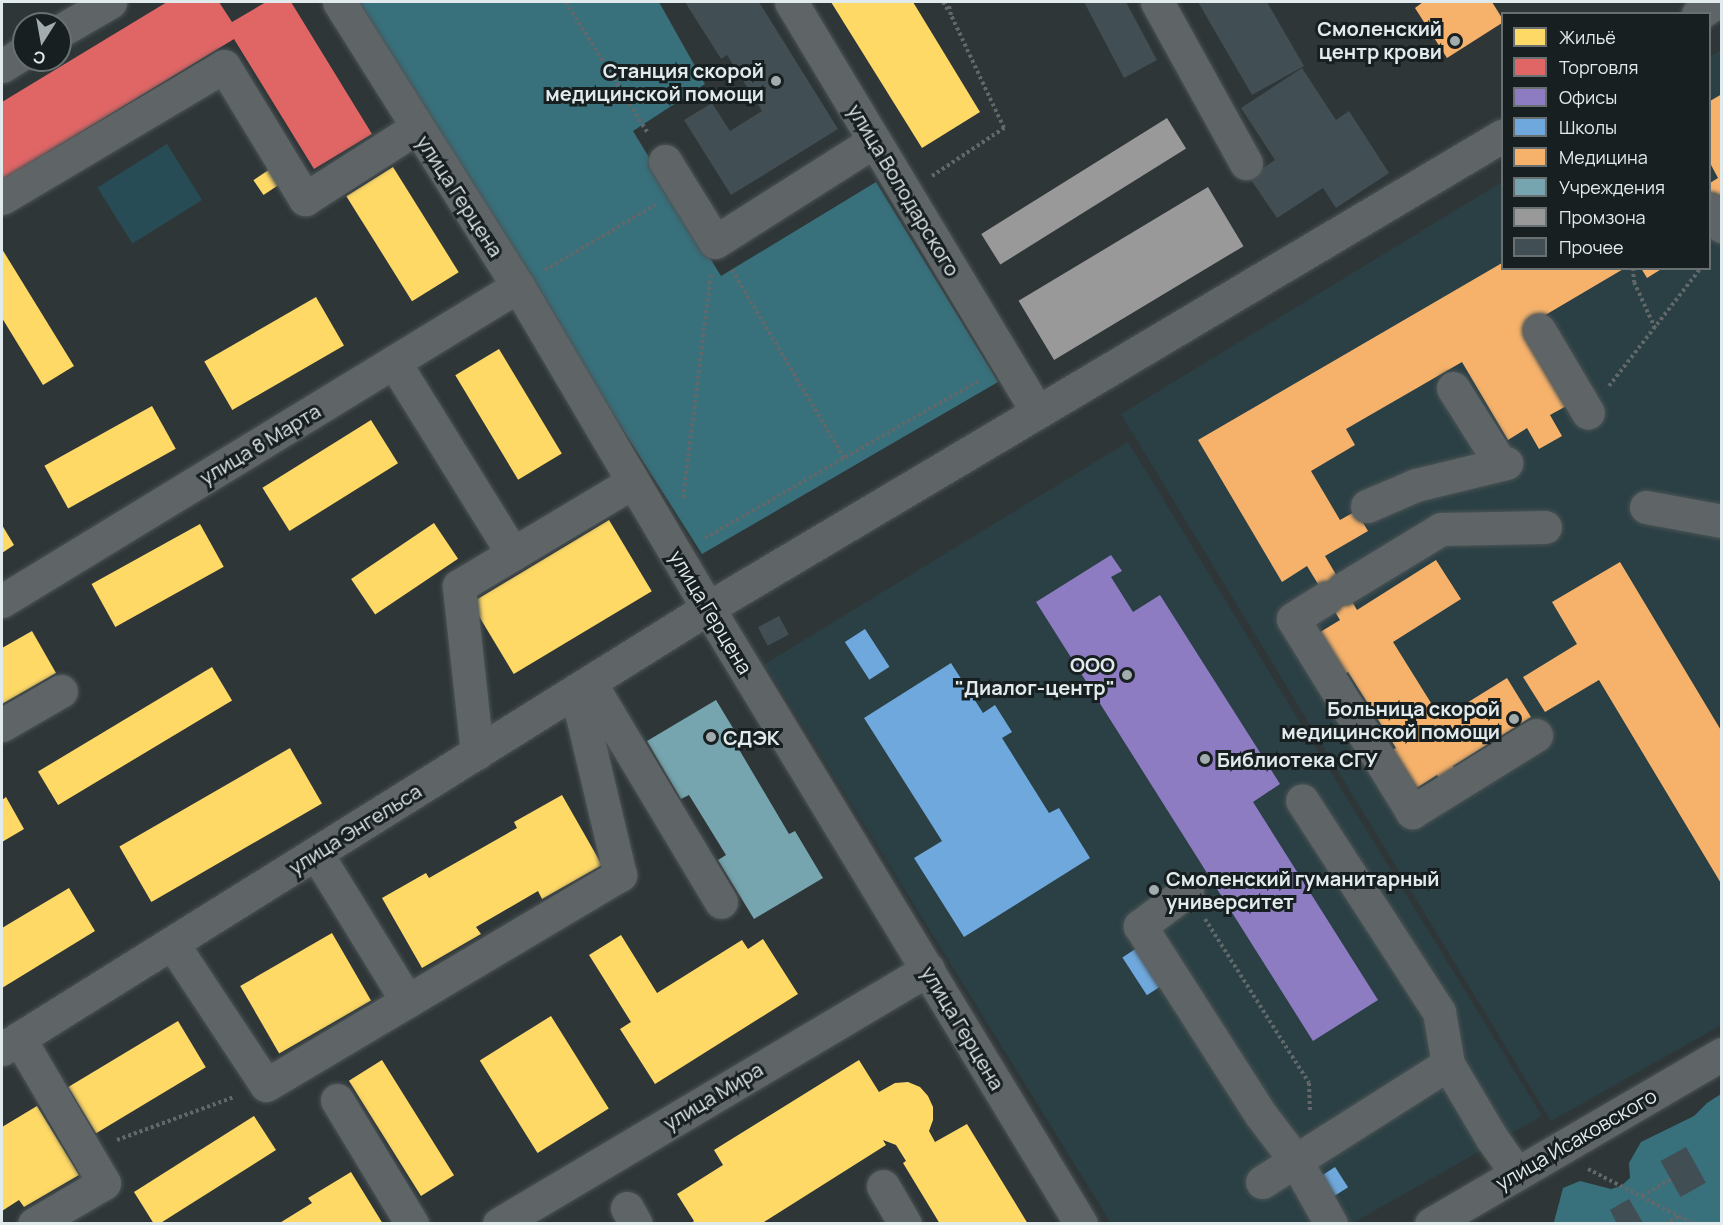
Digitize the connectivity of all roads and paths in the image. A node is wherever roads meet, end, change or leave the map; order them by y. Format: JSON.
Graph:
{"nodes":[{"id":1,"x":110,"y":2,"type":"edge"},
{"id":2,"x":339,"y":2,"type":"edge"},
{"id":3,"x":566,"y":2,"type":"edge"},
{"id":4,"x":791,"y":2,"type":"edge"},
{"id":5,"x":943,"y":2,"type":"edge"},
{"id":6,"x":948,"y":2,"type":"edge"},
{"id":7,"x":1157,"y":2,"type":"edge"},
{"id":8,"x":1716,"y":2,"type":"edge"},
{"id":9,"x":1701,"y":12,"type":"edge"},
{"id":10,"x":951,"y":15,"type":"junction"},
{"id":11,"x":72,"y":24,"type":"edge"},
{"id":12,"x":416,"y":128,"type":"junction"},
{"id":13,"x":1501,"y":137,"type":"edge"},
{"id":14,"x":874,"y":141,"type":"junction"},
{"id":15,"x":1246,"y":163,"type":"dead end"},
{"id":16,"x":673,"y":175,"type":"junction"},
{"id":17,"x":906,"y":193,"type":"junction"},
{"id":18,"x":2,"y":198,"type":"edge"},
{"id":19,"x":1711,"y":211,"type":"edge"},
{"id":20,"x":1722,"y":226,"type":"edge"},
{"id":21,"x":715,"y":242,"type":"junction"},
{"id":22,"x":1633,"y":270,"type":"edge"},
{"id":23,"x":1699,"y":270,"type":"edge"},
{"id":24,"x":518,"y":286,"type":"junction"},
{"id":25,"x":1655,"y":328,"type":"junction"},
{"id":26,"x":1539,"y":330,"type":"dead end"},
{"id":27,"x":394,"y":362,"type":"junction"},
{"id":28,"x":1014,"y":371,"type":"junction"},
{"id":29,"x":1453,"y":388,"type":"dead end"},
{"id":30,"x":1037,"y":412,"type":"junction"},
{"id":31,"x":1588,"y":413,"type":"joint"},
{"id":32,"x":844,"y":458,"type":"junction"},
{"id":33,"x":633,"y":482,"type":"junction"},
{"id":34,"x":683,"y":500,"type":"dead end"},
{"id":35,"x":1367,"y":506,"type":"dead end"},
{"id":36,"x":1646,"y":507,"type":"dead end"},
{"id":37,"x":1722,"y":521,"type":"edge"},
{"id":38,"x":1545,"y":527,"type":"dead end"},
{"id":39,"x":513,"y":554,"type":"junction"},
{"id":40,"x":676,"y":554,"type":"junction"},
{"id":41,"x":2,"y":602,"type":"edge"},
{"id":42,"x":708,"y":608,"type":"junction"},
{"id":43,"x":583,"y":687,"type":"junction"},
{"id":44,"x":61,"y":691,"type":"dead end"},
{"id":45,"x":2,"y":725,"type":"edge"},
{"id":46,"x":1536,"y":735,"type":"dead end"},
{"id":47,"x":477,"y":753,"type":"junction"},
{"id":48,"x":1302,"y":800,"type":"dead end"},
{"id":49,"x":316,"y":853,"type":"junction"},
{"id":50,"x":1187,"y":891,"type":"joint"},
{"id":51,"x":721,"y":902,"type":"dead end"},
{"id":52,"x":172,"y":943,"type":"junction"},
{"id":53,"x":928,"y":969,"type":"junction"},
{"id":54,"x":407,"y":1001,"type":"junction"},
{"id":55,"x":10,"y":1044,"type":"edge"},
{"id":56,"x":1722,"y":1054,"type":"edge"},
{"id":57,"x":1448,"y":1064,"type":"junction"},
{"id":58,"x":266,"y":1085,"type":"junction"},
{"id":59,"x":337,"y":1100,"type":"dead end"},
{"id":60,"x":85,"y":1152,"type":"junction"},
{"id":61,"x":1296,"y":1161,"type":"junction"},
{"id":62,"x":1585,"y":1167,"type":"dead end"},
{"id":63,"x":1517,"y":1174,"type":"junction"},
{"id":64,"x":1671,"y":1179,"type":"dead end"},
{"id":65,"x":1262,"y":1182,"type":"dead end"},
{"id":66,"x":883,"y":1186,"type":"dead end"},
{"id":67,"x":1642,"y":1196,"type":"junction"},
{"id":68,"x":1679,"y":1216,"type":"junction"},
{"id":69,"x":34,"y":1224,"type":"edge"},
{"id":70,"x":412,"y":1224,"type":"edge"},
{"id":71,"x":498,"y":1224,"type":"edge"},
{"id":72,"x":905,"y":1224,"type":"edge"},
{"id":73,"x":1082,"y":1224,"type":"edge"},
{"id":74,"x":1331,"y":1224,"type":"edge"},
{"id":75,"x":1431,"y":1224,"type":"edge"},
{"id":76,"x":1665,"y":1224,"type":"edge"},
{"id":77,"x":1694,"y":1224,"type":"edge"}],
"edges":[{"from":1,"to":11,"type":"street"},
{"from":2,"to":12,"type":"street","name":"улица Герцена"},
{"from":3,"to":16,"type":"path"},
{"from":4,"to":14,"type":"street","name":"улица Володарского"},
{"from":5,"to":10,"type":"path"},
{"from":6,"to":10,"type":"path"},
{"from":7,"to":15,"type":"street"},
{"from":8,"to":9,"type":"street"},
{"from":10,"to":17,"type":"path"},
{"from":12,"to":18,"type":"street"},
{"from":12,"to":24,"type":"street","name":"улица Герцена"},
{"from":13,"to":30,"type":"street","name":"улица Энгельса"},
{"from":14,"to":17,"type":"street","name":"улица Володарского"},
{"from":14,"to":21,"type":"street"},
{"from":16,"to":21,"type":"street"},
{"from":16,"to":24,"type":"path"},
{"from":17,"to":28,"type":"street","name":"улица Володарского"},
{"from":19,"to":20,"type":"street"},
{"from":21,"to":32,"type":"path"},
{"from":21,"to":34,"type":"path"},
{"from":22,"to":25,"type":"path"},
{"from":23,"to":25,"type":"path"},
{"from":24,"to":27,"type":"street","name":"улица 8 Марта"},
{"from":24,"to":33,"type":"street","name":"улица Герцена"},
{"from":25,"to":31,"type":"path"},
{"from":26,"to":31,"type":"street"},
{"from":27,"to":39,"type":"street"},
{"from":27,"to":41,"type":"street","name":"улица 8 Марта"},
{"from":28,"to":30,"type":"street","name":"улица Володарского"},
{"from":28,"to":32,"type":"path"},
{"from":29,"to":35,"type":"street"},
{"from":30,"to":42,"type":"street","name":"улица Энгельса"},
{"from":32,"to":40,"type":"path"},
{"from":33,"to":39,"type":"street"},
{"from":33,"to":40,"type":"street","name":"улица Герцена"},
{"from":36,"to":37,"type":"street"},
{"from":38,"to":46,"type":"street"},
{"from":39,"to":47,"type":"street"},
{"from":40,"to":42,"type":"street","name":"улица Герцена"},
{"from":42,"to":43,"type":"street","name":"улица Энгельса"},
{"from":42,"to":53,"type":"street","name":"улица Герцена"},
{"from":43,"to":47,"type":"street","name":"улица Энгельса"},
{"from":43,"to":51,"type":"street"},
{"from":43,"to":54,"type":"street"},
{"from":44,"to":45,"type":"street"},
{"from":47,"to":49,"type":"street","name":"улица Энгельса"},
{"from":48,"to":57,"type":"street"},
{"from":49,"to":52,"type":"street","name":"улица Энгельса"},
{"from":49,"to":54,"type":"street"},
{"from":50,"to":61,"type":"path"},
{"from":50,"to":61,"type":"street"},
{"from":52,"to":55,"type":"street","name":"улица Энгельса"},
{"from":52,"to":58,"type":"street"},
{"from":53,"to":71,"type":"street","name":"улица Мира"},
{"from":53,"to":73,"type":"street","name":"улица Герцена"},
{"from":54,"to":58,"type":"street"},
{"from":55,"to":60,"type":"street"},
{"from":56,"to":63,"type":"street","name":"улица Исаковского"},
{"from":57,"to":61,"type":"street"},
{"from":57,"to":63,"type":"street"},
{"from":58,"to":60,"type":"path"},
{"from":59,"to":70,"type":"street"},
{"from":60,"to":69,"type":"street"},
{"from":61,"to":65,"type":"street"},
{"from":61,"to":74,"type":"street"},
{"from":62,"to":67,"type":"path"},
{"from":63,"to":75,"type":"street","name":"улица Исаковского"},
{"from":64,"to":67,"type":"path"},
{"from":66,"to":72,"type":"street"},
{"from":67,"to":68,"type":"path"},
{"from":68,"to":76,"type":"path"},
{"from":68,"to":77,"type":"path"}]}
